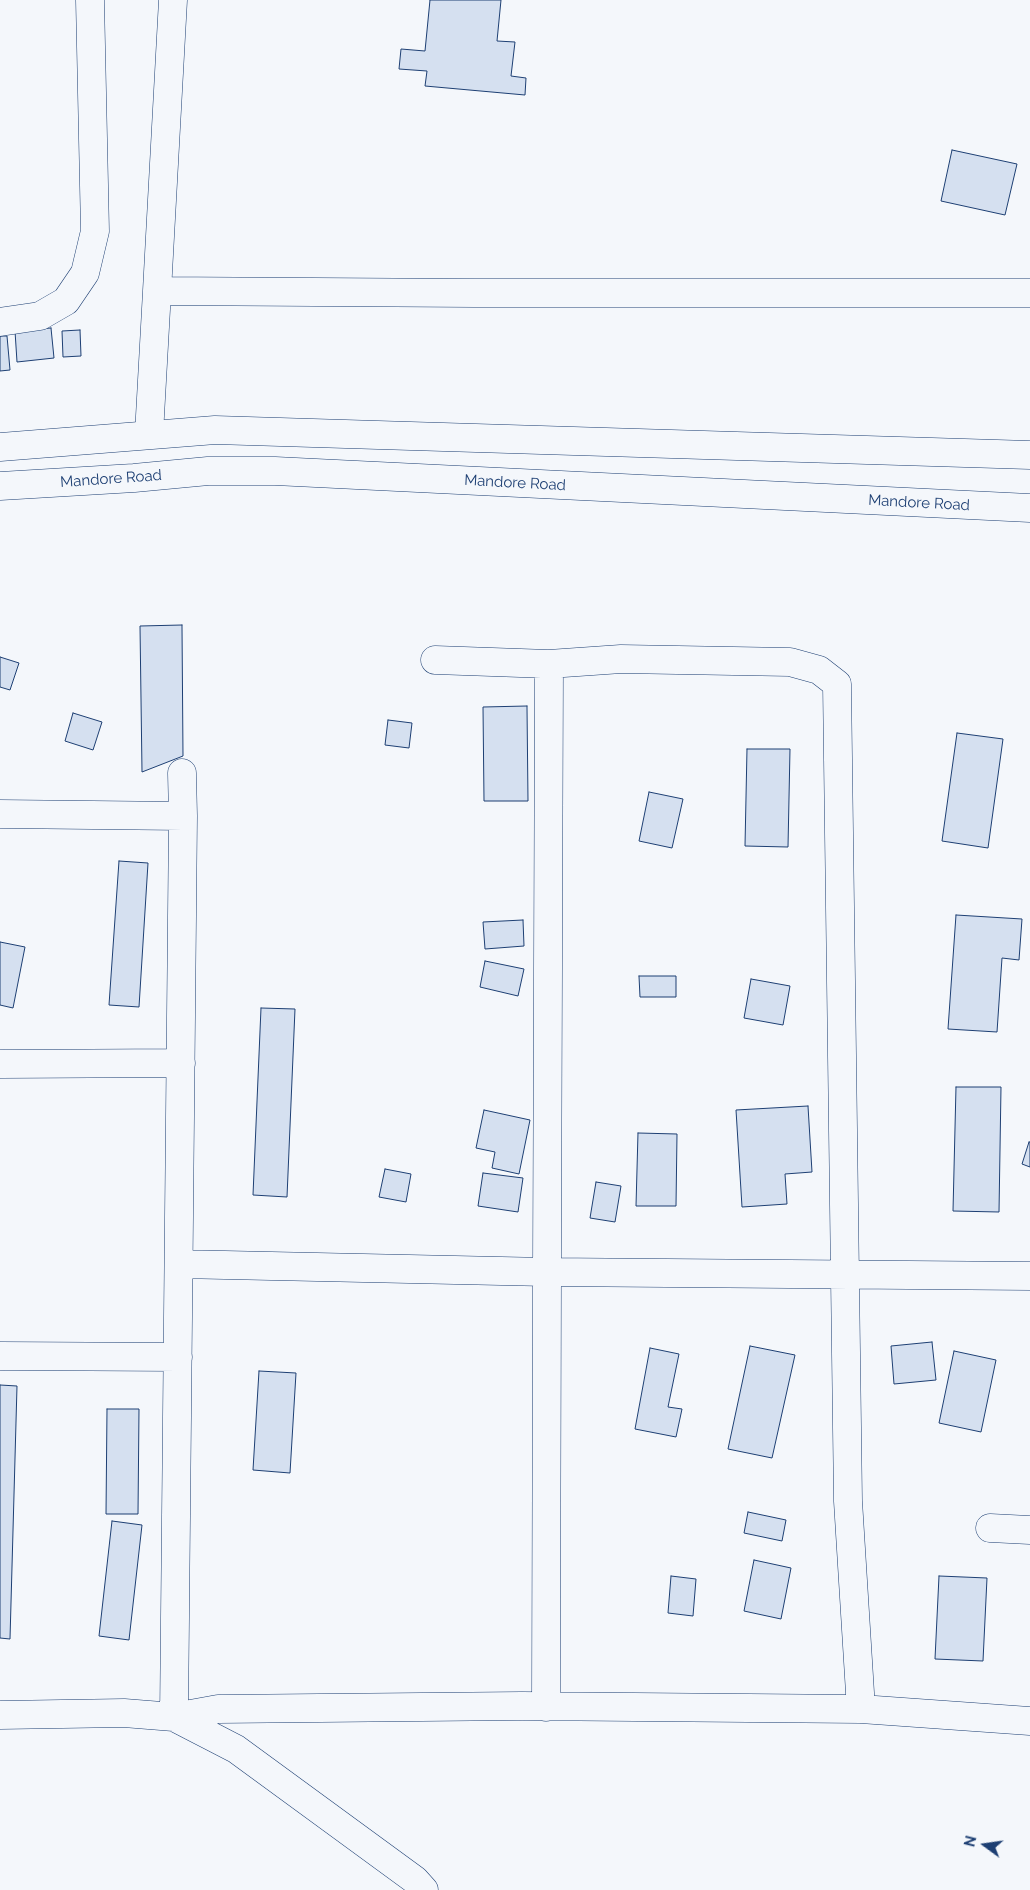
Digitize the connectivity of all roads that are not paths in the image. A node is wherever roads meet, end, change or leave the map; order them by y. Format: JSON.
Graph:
{"nodes":[{"id":1,"x":90,"y":0,"type":"edge"},
{"id":2,"x":172,"y":0,"type":"edge"},
{"id":3,"x":157,"y":291,"type":"junction"},
{"id":4,"x":1030,"y":293,"type":"edge"},
{"id":5,"x":0,"y":322,"type":"edge"},
{"id":6,"x":149,"y":434,"type":"junction"},
{"id":7,"x":0,"y":447,"type":"edge"},
{"id":8,"x":1030,"y":455,"type":"edge"},
{"id":9,"x":0,"y":486,"type":"edge"},
{"id":10,"x":1030,"y":508,"type":"edge"},
{"id":11,"x":435,"y":660,"type":"dead end"},
{"id":12,"x":549,"y":664,"type":"junction"},
{"id":13,"x":182,"y":772,"type":"dead end"},
{"id":14,"x":0,"y":814,"type":"edge"},
{"id":15,"x":183,"y":816,"type":"junction"},
{"id":16,"x":181,"y":1063,"type":"junction"},
{"id":17,"x":0,"y":1064,"type":"edge"},
{"id":18,"x":179,"y":1264,"type":"junction"},
{"id":19,"x":547,"y":1272,"type":"junction"},
{"id":20,"x":844,"y":1275,"type":"junction"},
{"id":21,"x":1030,"y":1276,"type":"edge"},
{"id":22,"x":0,"y":1356,"type":"edge"},
{"id":23,"x":178,"y":1357,"type":"junction"},
{"id":24,"x":990,"y":1528,"type":"dead end"},
{"id":25,"x":1030,"y":1530,"type":"edge"},
{"id":26,"x":546,"y":1707,"type":"junction"},
{"id":27,"x":862,"y":1709,"type":"junction"},
{"id":28,"x":0,"y":1715,"type":"edge"},
{"id":29,"x":174,"y":1717,"type":"junction"},
{"id":30,"x":1030,"y":1721,"type":"edge"},
{"id":31,"x":424,"y":1890,"type":"edge"}],
"edges":[{"from":1,"to":5,"type":"main road"},
{"from":2,"to":3,"type":"main road"},
{"from":3,"to":4,"type":"main road"},
{"from":3,"to":6,"type":"main road"},
{"from":6,"to":7,"type":"main road"},
{"from":6,"to":8,"type":"main road"},
{"from":9,"to":10,"type":"main road","name":"Mandore Road"},
{"from":11,"to":12,"type":"main road"},
{"from":12,"to":19,"type":"main road"},
{"from":12,"to":20,"type":"main road"},
{"from":13,"to":15,"type":"main road"},
{"from":14,"to":15,"type":"main road"},
{"from":15,"to":16,"type":"main road"},
{"from":16,"to":17,"type":"main road"},
{"from":16,"to":18,"type":"main road"},
{"from":18,"to":19,"type":"main road"},
{"from":18,"to":23,"type":"main road"},
{"from":19,"to":20,"type":"main road"},
{"from":19,"to":26,"type":"main road"},
{"from":20,"to":21,"type":"main road"},
{"from":20,"to":27,"type":"main road"},
{"from":22,"to":23,"type":"main road"},
{"from":23,"to":29,"type":"main road"},
{"from":24,"to":25,"type":"main road"},
{"from":26,"to":27,"type":"main road"},
{"from":26,"to":29,"type":"main road"},
{"from":27,"to":30,"type":"main road"},
{"from":28,"to":29,"type":"main road"},
{"from":29,"to":31,"type":"main road"}]}
